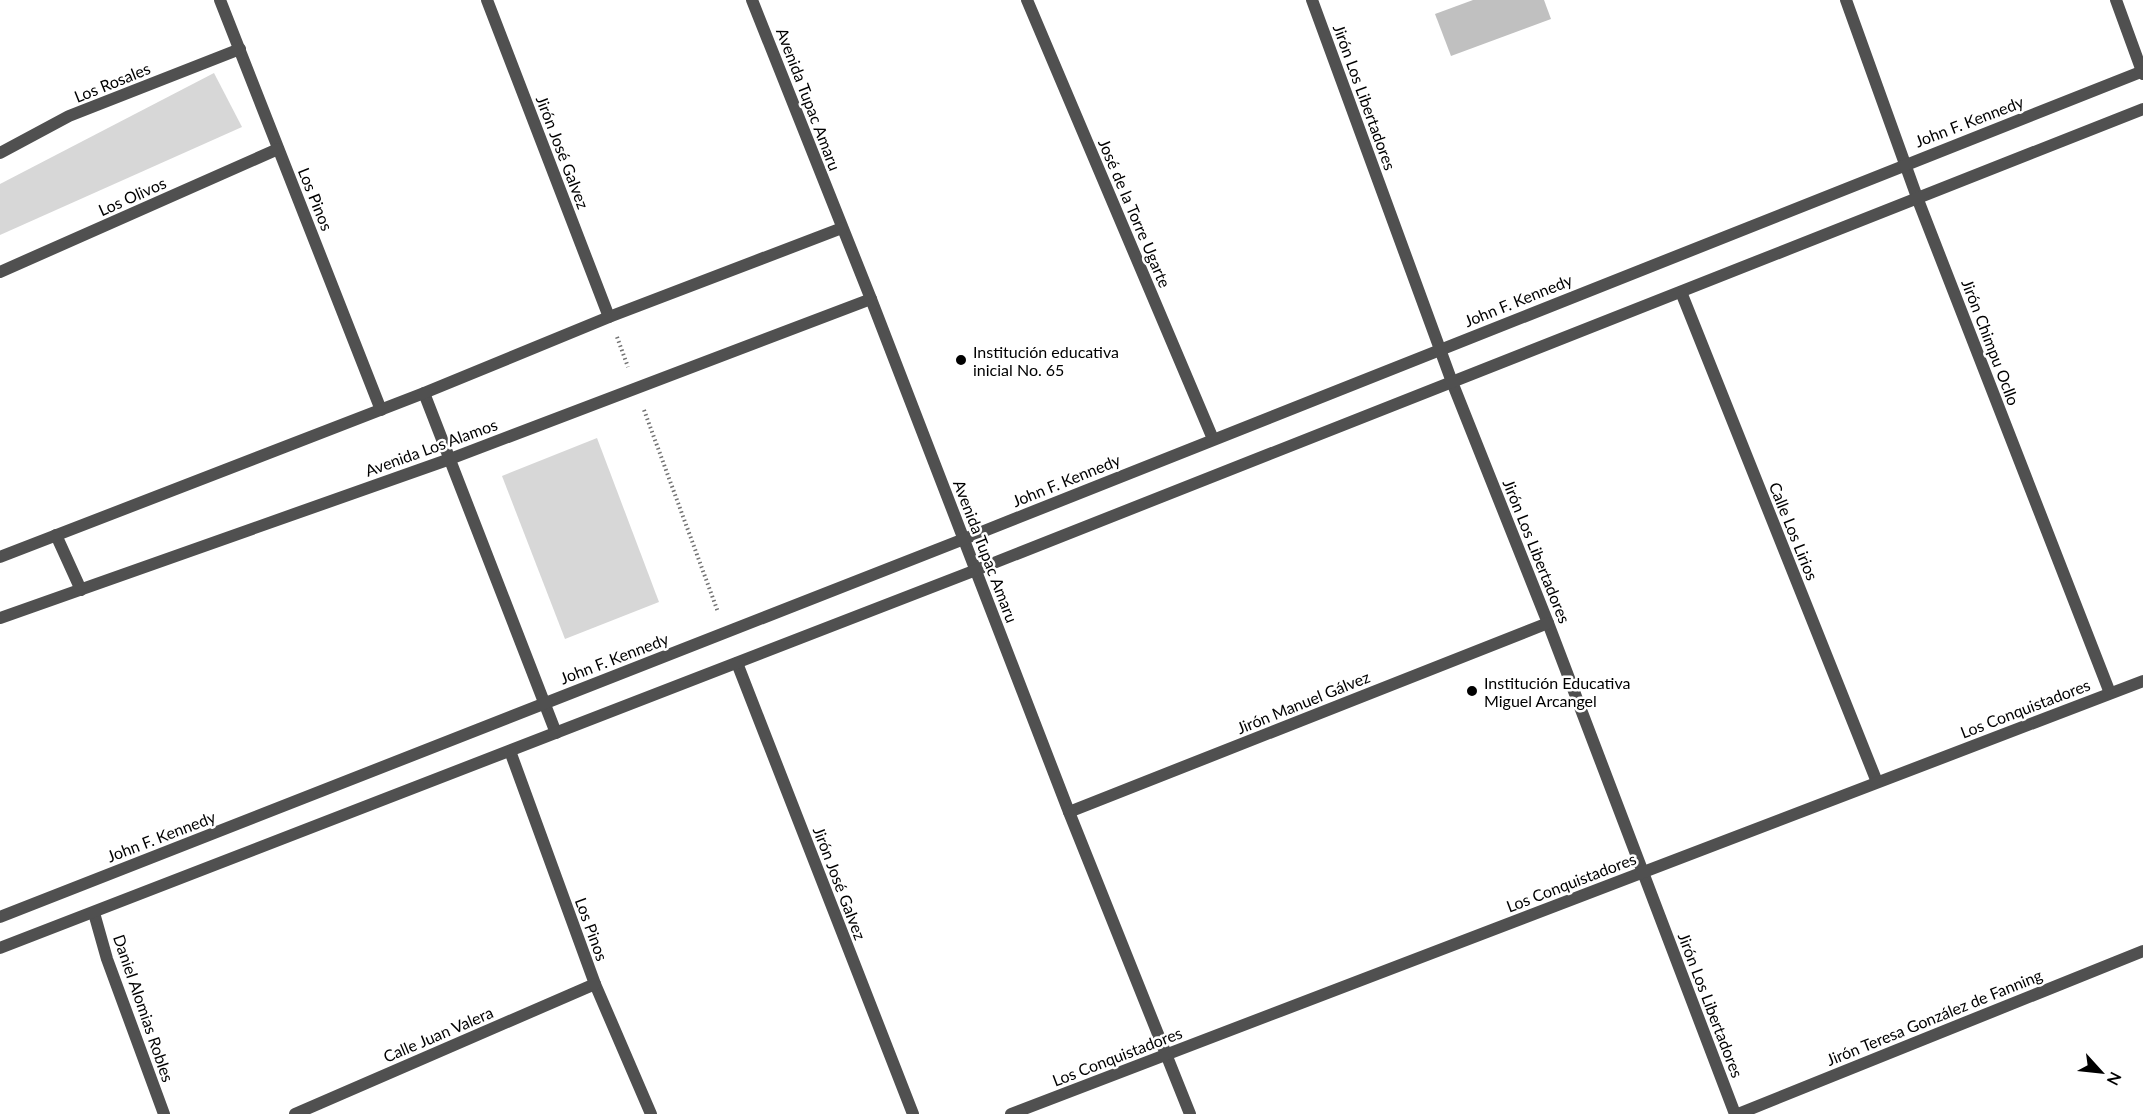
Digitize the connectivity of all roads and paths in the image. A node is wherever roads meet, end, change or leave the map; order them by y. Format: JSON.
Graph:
{"nodes":[{"id":1,"x":220,"y":0,"type":"edge"},
{"id":2,"x":487,"y":0,"type":"edge"},
{"id":3,"x":752,"y":0,"type":"edge"},
{"id":4,"x":1027,"y":0,"type":"edge"},
{"id":5,"x":1312,"y":0,"type":"edge"},
{"id":6,"x":1846,"y":0,"type":"edge"},
{"id":7,"x":2116,"y":0,"type":"edge"},
{"id":8,"x":240,"y":49,"type":"junction"},
{"id":9,"x":2143,"y":72,"type":"edge"},
{"id":10,"x":2143,"y":110,"type":"edge"},
{"id":11,"x":278,"y":149,"type":"junction"},
{"id":12,"x":0,"y":153,"type":"edge"},
{"id":13,"x":1905,"y":164,"type":"junction"},
{"id":14,"x":1917,"y":200,"type":"junction"},
{"id":15,"x":842,"y":228,"type":"junction"},
{"id":16,"x":0,"y":272,"type":"edge"},
{"id":17,"x":1681,"y":292,"type":"junction"},
{"id":18,"x":871,"y":299,"type":"junction"},
{"id":19,"x":609,"y":317,"type":"junction"},
{"id":20,"x":1440,"y":349,"type":"junction"},
{"id":21,"x":1452,"y":382,"type":"junction"},
{"id":22,"x":636,"y":387,"type":"junction"},
{"id":23,"x":424,"y":393,"type":"junction"},
{"id":24,"x":381,"y":410,"type":"junction"},
{"id":25,"x":1213,"y":440,"type":"junction"},
{"id":26,"x":450,"y":459,"type":"junction"},
{"id":27,"x":56,"y":535,"type":"junction"},
{"id":28,"x":964,"y":539,"type":"junction"},
{"id":29,"x":0,"y":557,"type":"edge"},
{"id":30,"x":976,"y":570,"type":"junction"},
{"id":31,"x":81,"y":590,"type":"junction"},
{"id":32,"x":0,"y":618,"type":"edge"},
{"id":33,"x":1548,"y":623,"type":"junction"},
{"id":34,"x":726,"y":633,"type":"junction"},
{"id":35,"x":737,"y":663,"type":"junction"},
{"id":36,"x":2143,"y":681,"type":"edge"},
{"id":37,"x":2110,"y":693,"type":"junction"},
{"id":38,"x":544,"y":703,"type":"junction"},
{"id":39,"x":556,"y":733,"type":"junction"},
{"id":40,"x":510,"y":751,"type":"junction"},
{"id":41,"x":1877,"y":782,"type":"junction"},
{"id":42,"x":1069,"y":812,"type":"junction"},
{"id":43,"x":1643,"y":872,"type":"junction"},
{"id":44,"x":94,"y":913,"type":"junction"},
{"id":45,"x":0,"y":917,"type":"edge"},
{"id":46,"x":0,"y":948,"type":"edge"},
{"id":47,"x":2143,"y":951,"type":"edge"},
{"id":48,"x":595,"y":984,"type":"junction"},
{"id":49,"x":1166,"y":1054,"type":"junction"},
{"id":50,"x":164,"y":1114,"type":"edge"},
{"id":51,"x":294,"y":1114,"type":"edge"},
{"id":52,"x":651,"y":1114,"type":"edge"},
{"id":53,"x":913,"y":1114,"type":"edge"},
{"id":54,"x":1011,"y":1114,"type":"edge"},
{"id":55,"x":1190,"y":1114,"type":"edge"},
{"id":56,"x":1736,"y":1114,"type":"edge"}],
"edges":[{"from":1,"to":8,"type":"street","name":"Los Pinos"},
{"from":2,"to":19,"type":"street","name":"Jirón José Galvez"},
{"from":3,"to":15,"type":"street","name":"Avenida Tupac Amaru"},
{"from":4,"to":25,"type":"street","name":"José de la Torre Ugarte"},
{"from":5,"to":20,"type":"street","name":"Jirón Los Libertadores"},
{"from":6,"to":13,"type":"street","name":"Jirón Chimpu Ocllo"},
{"from":7,"to":9,"type":"street"},
{"from":8,"to":11,"type":"street","name":"Los Pinos"},
{"from":8,"to":12,"type":"street","name":"Los Rosales"},
{"from":9,"to":13,"type":"street","name":"John F. Kennedy"},
{"from":10,"to":14,"type":"street"},
{"from":11,"to":16,"type":"street","name":"Los Olivos"},
{"from":11,"to":24,"type":"street","name":"Los Pinos"},
{"from":13,"to":14,"type":"street","name":"Jirón Chimpu Ocllo"},
{"from":13,"to":20,"type":"street","name":"John F. Kennedy"},
{"from":14,"to":17,"type":"street"},
{"from":14,"to":37,"type":"street","name":"Jirón Chimpu Ocllo"},
{"from":15,"to":18,"type":"street","name":"Avenida Tupac Amaru"},
{"from":15,"to":19,"type":"street"},
{"from":17,"to":21,"type":"street"},
{"from":17,"to":41,"type":"street","name":"Calle Los Lirios"},
{"from":18,"to":22,"type":"street","name":"Avenida Los Alamos"},
{"from":18,"to":28,"type":"street","name":"Avenida Tupac Amaru"},
{"from":19,"to":22,"type":"path"},
{"from":19,"to":23,"type":"street"},
{"from":20,"to":21,"type":"street","name":"Jirón Los Libertadores"},
{"from":20,"to":25,"type":"street","name":"John F. Kennedy"},
{"from":21,"to":30,"type":"street"},
{"from":21,"to":33,"type":"street","name":"Jirón Los Libertadores"},
{"from":22,"to":26,"type":"street","name":"Avenida Los Alamos"},
{"from":22,"to":34,"type":"path"},
{"from":23,"to":24,"type":"street"},
{"from":23,"to":26,"type":"street"},
{"from":24,"to":27,"type":"street"},
{"from":25,"to":28,"type":"street","name":"John F. Kennedy"},
{"from":26,"to":31,"type":"street","name":"Avenida Los Alamos"},
{"from":26,"to":38,"type":"street"},
{"from":27,"to":29,"type":"street"},
{"from":27,"to":31,"type":"street"},
{"from":28,"to":30,"type":"street","name":"Avenida Tupac Amaru"},
{"from":28,"to":34,"type":"street","name":"John F. Kennedy"},
{"from":30,"to":35,"type":"street"},
{"from":30,"to":42,"type":"street","name":"Avenida Tupac Amaru"},
{"from":31,"to":32,"type":"street","name":"Avenida Los Alamos"},
{"from":33,"to":42,"type":"street","name":"Jirón Manuel Gálvez"},
{"from":33,"to":43,"type":"street","name":"Jirón Los Libertadores"},
{"from":34,"to":38,"type":"street","name":"John F. Kennedy"},
{"from":35,"to":39,"type":"street"},
{"from":35,"to":53,"type":"street","name":"Jirón José Galvez"},
{"from":36,"to":37,"type":"street","name":"Los Conquistadores"},
{"from":37,"to":41,"type":"street","name":"Los Conquistadores"},
{"from":38,"to":39,"type":"street"},
{"from":38,"to":45,"type":"street","name":"John F. Kennedy"},
{"from":39,"to":40,"type":"street"},
{"from":40,"to":44,"type":"street"},
{"from":40,"to":48,"type":"street","name":"Los Pinos"},
{"from":41,"to":43,"type":"street","name":"Los Conquistadores"},
{"from":42,"to":49,"type":"street","name":"Avenida Tupac Amaru"},
{"from":43,"to":49,"type":"street","name":"Los Conquistadores"},
{"from":43,"to":56,"type":"street","name":"Jirón Los Libertadores"},
{"from":44,"to":46,"type":"street"},
{"from":44,"to":50,"type":"street","name":"Daniel Alomias Robles"},
{"from":47,"to":56,"type":"street","name":"Jirón Teresa González de Fanning"},
{"from":48,"to":51,"type":"street","name":"Calle Juan Valera"},
{"from":48,"to":52,"type":"street","name":"Los Pinos"},
{"from":49,"to":54,"type":"street","name":"Los Conquistadores"},
{"from":49,"to":55,"type":"street","name":"Avenida Tupac Amaru"}]}
